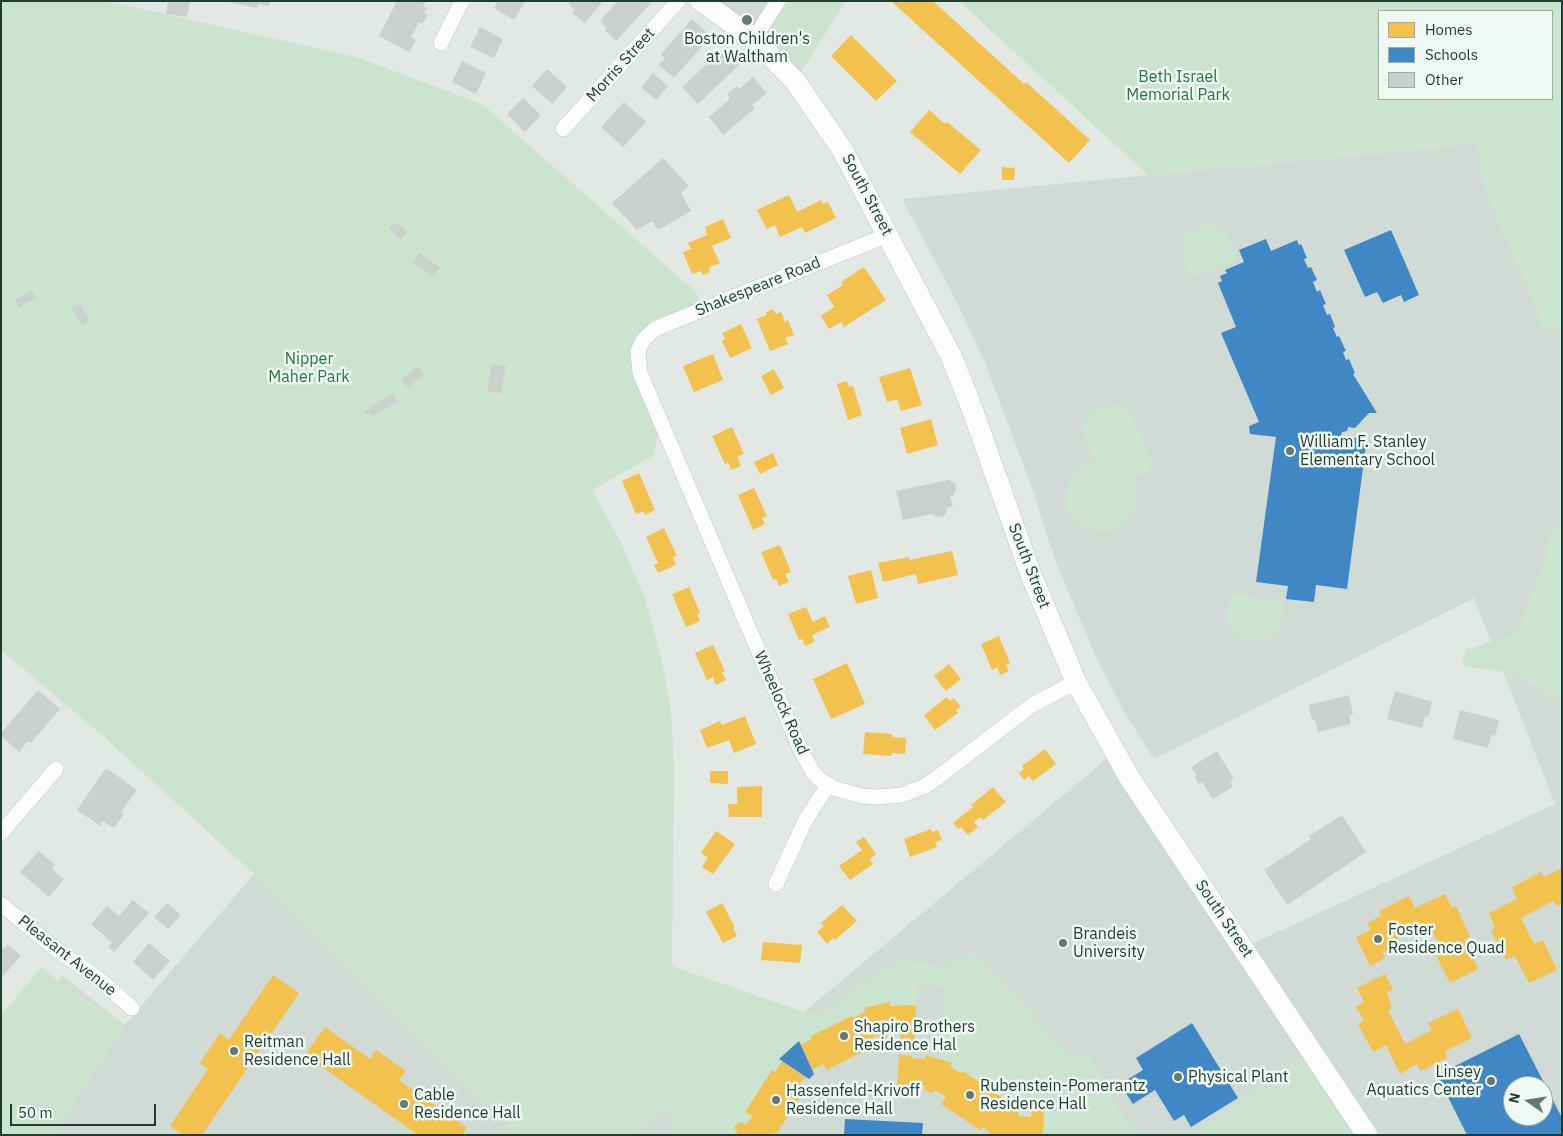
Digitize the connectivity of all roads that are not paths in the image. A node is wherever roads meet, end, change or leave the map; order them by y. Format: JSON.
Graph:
{"nodes":[{"id":1,"x":462,"y":1,"type":"edge"},
{"id":2,"x":678,"y":1,"type":"edge"},
{"id":3,"x":701,"y":1,"type":"edge"},
{"id":4,"x":778,"y":1,"type":"edge"},
{"id":5,"x":754,"y":39,"type":"junction"},
{"id":6,"x":441,"y":43,"type":"dead end"},
{"id":7,"x":563,"y":129,"type":"dead end"},
{"id":8,"x":888,"y":235,"type":"junction"},
{"id":9,"x":638,"y":351,"type":"joint"},
{"id":10,"x":1076,"y":682,"type":"junction"},
{"id":11,"x":56,"y":769,"type":"dead end"},
{"id":12,"x":828,"y":785,"type":"junction"},
{"id":13,"x":1,"y":833,"type":"edge"},
{"id":14,"x":776,"y":884,"type":"dead end"},
{"id":15,"x":1,"y":904,"type":"edge"},
{"id":16,"x":132,"y":1008,"type":"dead end"},
{"id":17,"x":1367,"y":1135,"type":"edge"}],
"edges":[{"from":1,"to":6,"type":"street"},
{"from":2,"to":7,"type":"street","name":"Morris Street"},
{"from":3,"to":5,"type":"main road","name":"South Street"},
{"from":4,"to":5,"type":"street"},
{"from":5,"to":8,"type":"main road","name":"South Street"},
{"from":8,"to":9,"type":"street","name":"Shakespeare Road"},
{"from":8,"to":10,"type":"main road","name":"South Street"},
{"from":9,"to":12,"type":"street","name":"Wheelock Road"},
{"from":10,"to":12,"type":"street","name":"Wheelock Road"},
{"from":10,"to":17,"type":"main road","name":"South Street"},
{"from":11,"to":13,"type":"street"},
{"from":12,"to":14,"type":"street"},
{"from":15,"to":16,"type":"street","name":"Pleasant Avenue"}]}
